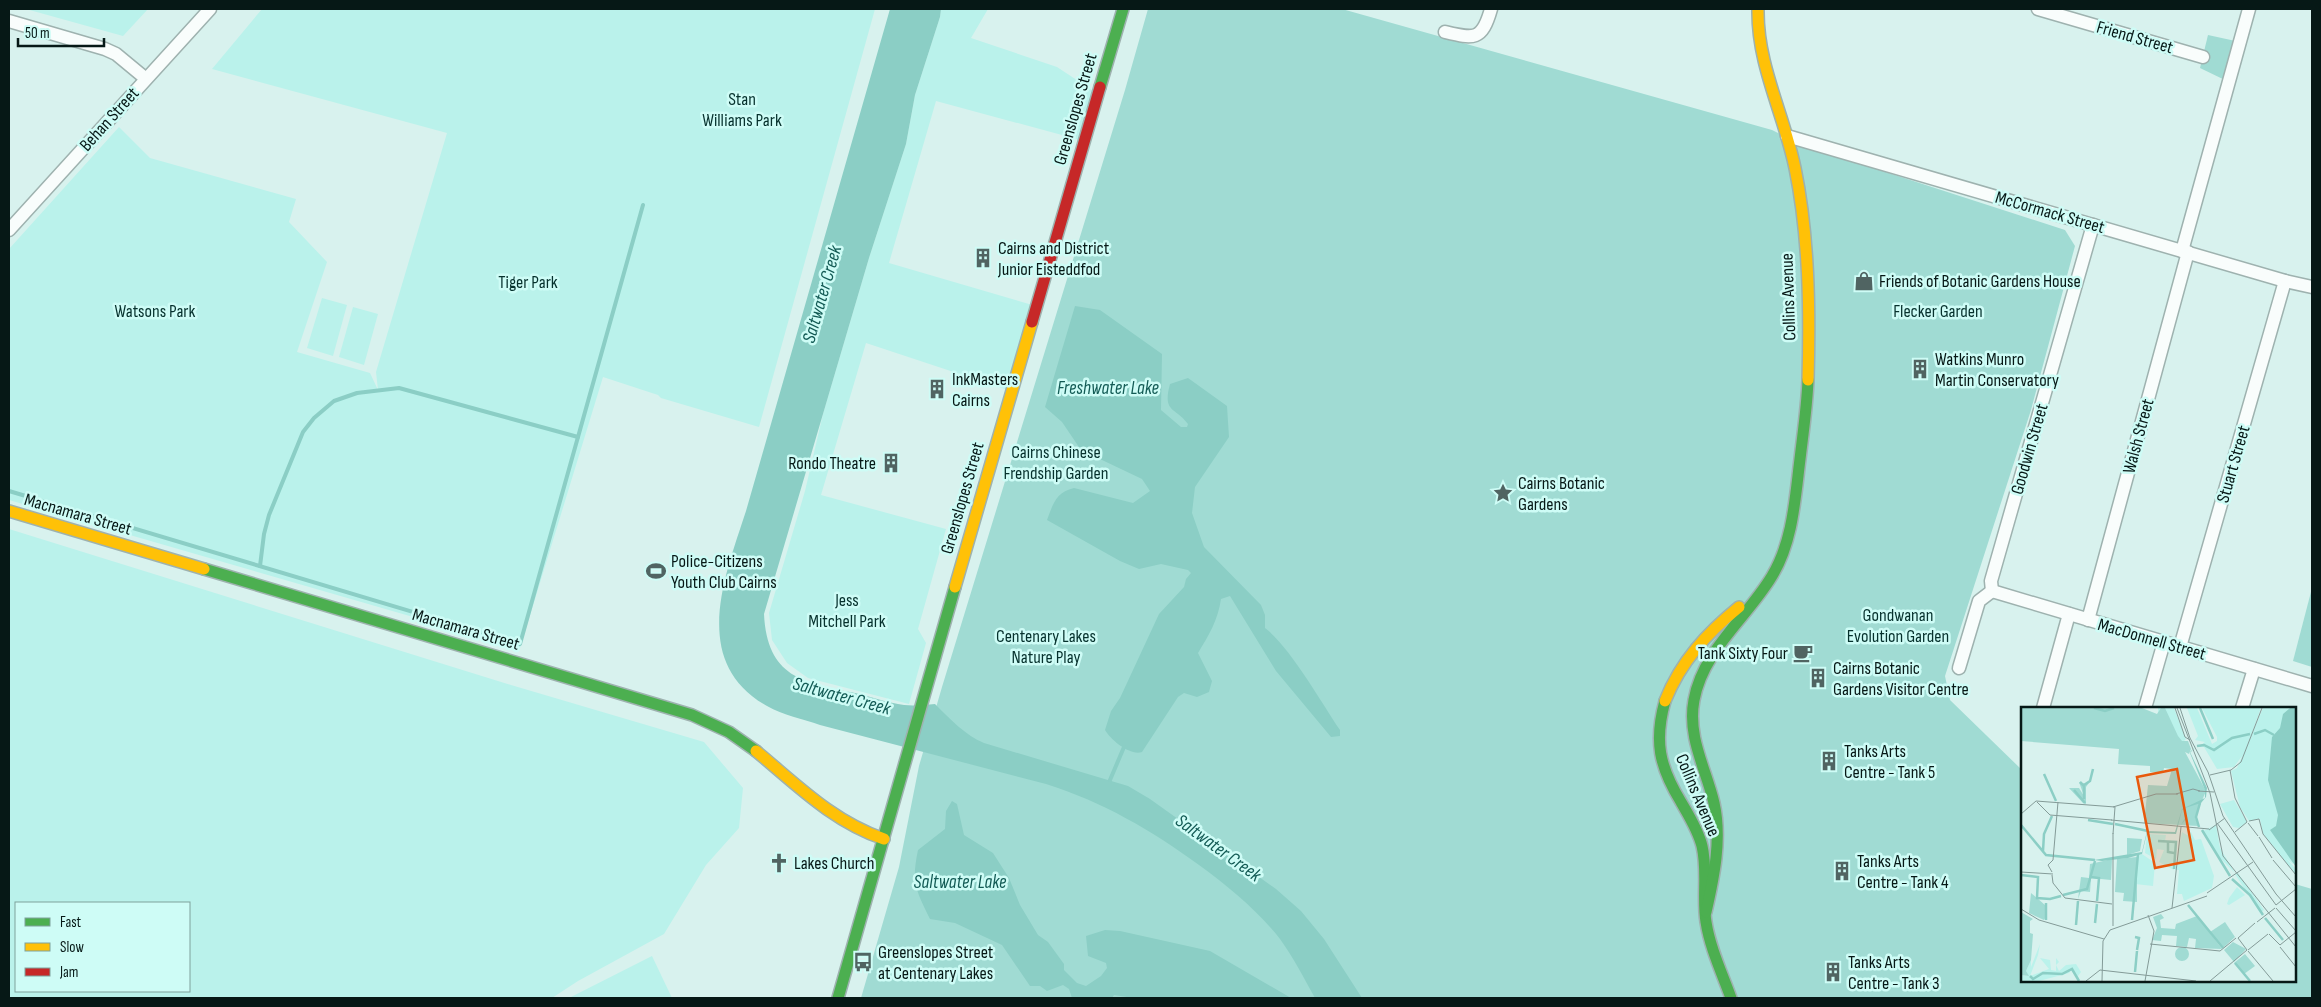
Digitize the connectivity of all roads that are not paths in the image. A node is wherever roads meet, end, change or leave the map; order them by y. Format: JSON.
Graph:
{"nodes":[{"id":1,"x":210,"y":9,"type":"edge"},
{"id":2,"x":1123,"y":9,"type":"edge"},
{"id":3,"x":1491,"y":9,"type":"edge"},
{"id":4,"x":1758,"y":9,"type":"edge"},
{"id":5,"x":2038,"y":9,"type":"edge"},
{"id":6,"x":2250,"y":9,"type":"edge"},
{"id":7,"x":9,"y":21,"type":"edge"},
{"id":8,"x":1444,"y":32,"type":"dead end"},
{"id":9,"x":2203,"y":57,"type":"dead end"},
{"id":10,"x":145,"y":78,"type":"junction"},
{"id":11,"x":1787,"y":136,"type":"junction"},
{"id":12,"x":2093,"y":225,"type":"junction"},
{"id":13,"x":9,"y":230,"type":"edge"},
{"id":14,"x":2185,"y":252,"type":"junction"},
{"id":15,"x":2286,"y":281,"type":"junction"},
{"id":16,"x":2312,"y":287,"type":"edge"},
{"id":17,"x":9,"y":512,"type":"edge"},
{"id":18,"x":1766,"y":584,"type":"junction"},
{"id":19,"x":1992,"y":591,"type":"junction"},
{"id":20,"x":2069,"y":614,"type":"junction"},
{"id":21,"x":2088,"y":620,"type":"junction"},
{"id":22,"x":2164,"y":642,"type":"junction"},
{"id":23,"x":1698,"y":645,"type":"junction"},
{"id":24,"x":2180,"y":647,"type":"junction"},
{"id":25,"x":1713,"y":654,"type":"junction"},
{"id":26,"x":1959,"y":668,"type":"dead end"},
{"id":27,"x":2254,"y":668,"type":"junction"},
{"id":28,"x":2312,"y":686,"type":"edge"},
{"id":29,"x":2043,"y":707,"type":"edge"},
{"id":30,"x":2145,"y":707,"type":"edge"},
{"id":31,"x":2242,"y":707,"type":"edge"},
{"id":32,"x":884,"y":839,"type":"junction"},
{"id":33,"x":1706,"y":912,"type":"junction"},
{"id":34,"x":1717,"y":958,"type":"junction"},
{"id":35,"x":838,"y":998,"type":"edge"},
{"id":36,"x":1721,"y":998,"type":"edge"},
{"id":37,"x":1731,"y":998,"type":"edge"}],
"edges":[{"from":1,"to":10,"type":"street","name":"Behan Street"},
{"from":2,"to":32,"type":"street","name":"Greenslopes Street"},
{"from":3,"to":8,"type":"street"},
{"from":4,"to":11,"type":"street","name":"Collins Avenue"},
{"from":5,"to":9,"type":"street","name":"Friend Street"},
{"from":6,"to":14,"type":"street","name":"Walsh Street"},
{"from":7,"to":10,"type":"street"},
{"from":10,"to":13,"type":"street","name":"Behan Street"},
{"from":11,"to":12,"type":"street","name":"McCormack Street"},
{"from":11,"to":18,"type":"street","name":"Collins Avenue"},
{"from":12,"to":14,"type":"street","name":"McCormack Street"},
{"from":12,"to":19,"type":"street","name":"Goodwin Street"},
{"from":14,"to":15,"type":"street","name":"McCormack Street"},
{"from":14,"to":21,"type":"street","name":"Walsh Street"},
{"from":15,"to":16,"type":"street","name":"McCormack Street"},
{"from":15,"to":24,"type":"street","name":"Stuart Street"},
{"from":17,"to":32,"type":"street","name":"Macnamara Street"},
{"from":18,"to":23,"type":"street","name":"Collins Avenue"},
{"from":18,"to":25,"type":"street","name":"Collins Avenue"},
{"from":19,"to":20,"type":"street","name":"MacDonnell Street"},
{"from":19,"to":26,"type":"street"},
{"from":20,"to":21,"type":"street","name":"MacDonnell Street"},
{"from":20,"to":29,"type":"street"},
{"from":21,"to":22,"type":"street","name":"MacDonnell Street"},
{"from":22,"to":24,"type":"street","name":"MacDonnell Street"},
{"from":22,"to":30,"type":"street"},
{"from":23,"to":25,"type":"street"},
{"from":23,"to":33,"type":"street","name":"Collins Avenue"},
{"from":24,"to":27,"type":"street","name":"MacDonnell Street"},
{"from":25,"to":33,"type":"street","name":"Collins Avenue"},
{"from":27,"to":28,"type":"street","name":"MacDonnell Street"},
{"from":27,"to":31,"type":"street"},
{"from":32,"to":35,"type":"street","name":"Greenslopes Street"},
{"from":33,"to":34,"type":"street","name":"Collins Avenue"},
{"from":34,"to":36,"type":"street","name":"Collins Avenue"},
{"from":34,"to":37,"type":"street","name":"Collins Avenue"}]}
